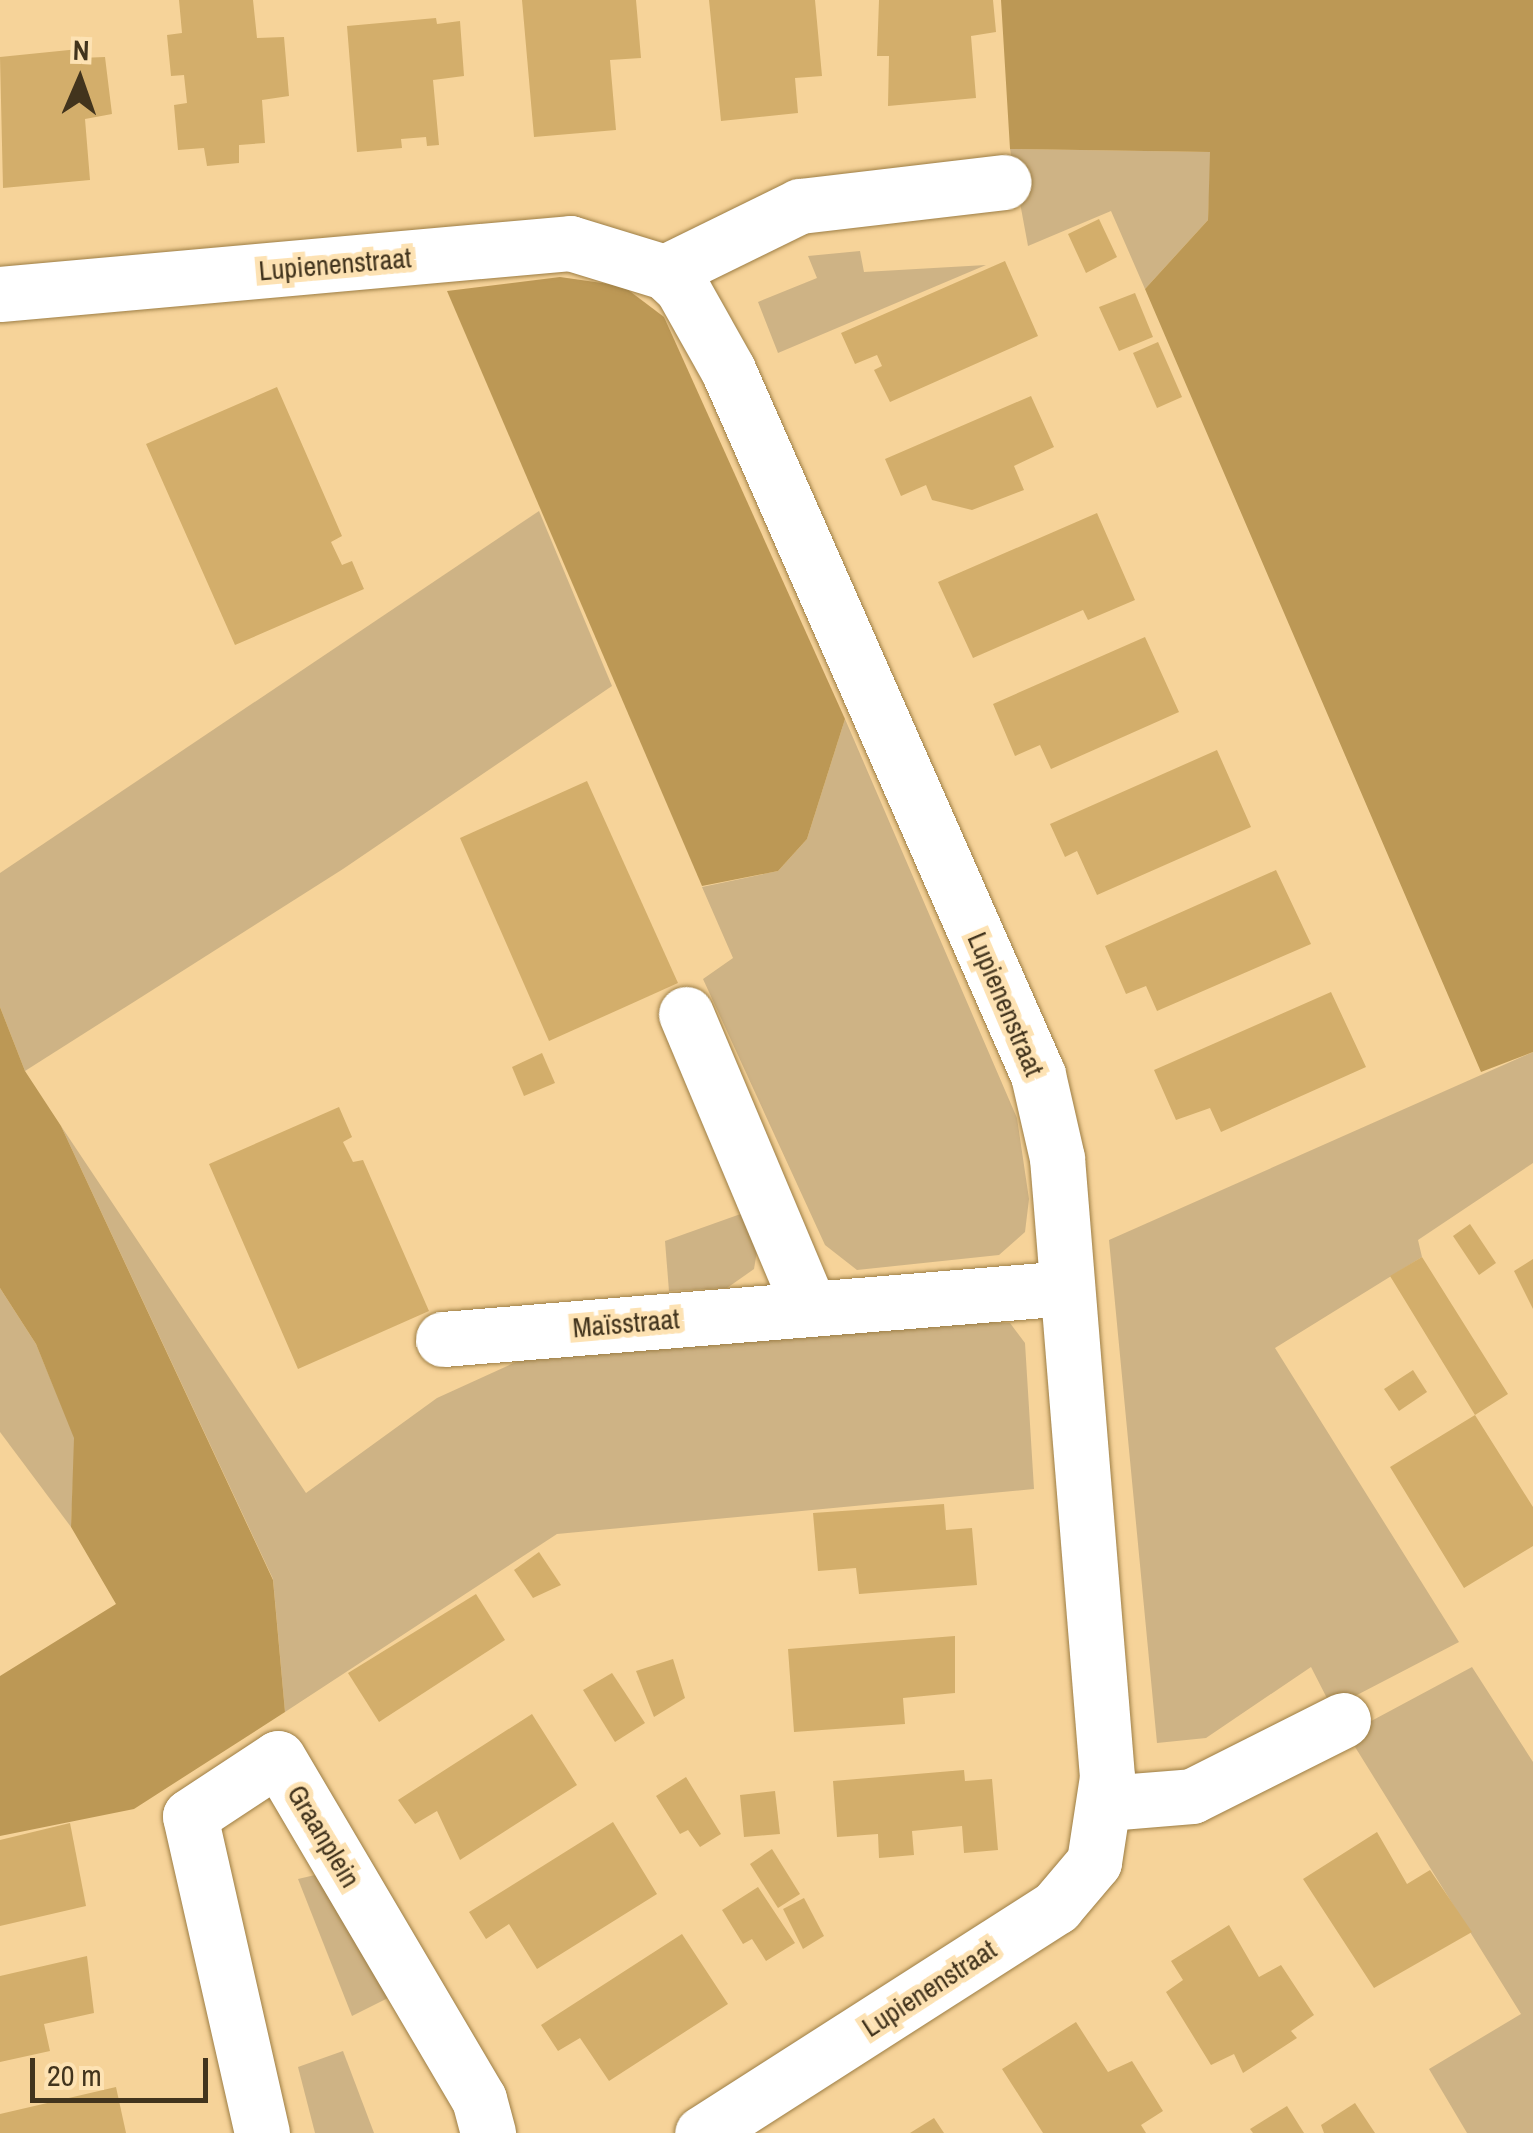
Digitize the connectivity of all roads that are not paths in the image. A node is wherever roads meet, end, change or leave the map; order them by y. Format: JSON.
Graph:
{"nodes":[{"id":1,"x":1004,"y":182,"type":"dead end"},
{"id":2,"x":665,"y":272,"type":"junction"},
{"id":3,"x":0,"y":294,"type":"edge"},
{"id":4,"x":686,"y":1014,"type":"dead end"},
{"id":5,"x":1067,"y":1288,"type":"junction"},
{"id":6,"x":809,"y":1307,"type":"junction"},
{"id":7,"x":443,"y":1339,"type":"dead end"},
{"id":8,"x":1343,"y":1720,"type":"dead end"},
{"id":9,"x":1106,"y":1803,"type":"junction"},
{"id":10,"x":262,"y":2133,"type":"edge"},
{"id":11,"x":488,"y":2133,"type":"edge"},
{"id":12,"x":702,"y":2133,"type":"edge"}],
"edges":[{"from":1,"to":2,"type":"street"},
{"from":2,"to":3,"type":"street","name":"Lupienenstraat"},
{"from":2,"to":5,"type":"street","name":"Lupienenstraat"},
{"from":4,"to":6,"type":"street"},
{"from":5,"to":6,"type":"street","name":"Maïsstraat"},
{"from":5,"to":9,"type":"street","name":"Lupienenstraat"},
{"from":6,"to":7,"type":"street","name":"Maïsstraat"},
{"from":8,"to":9,"type":"street"},
{"from":9,"to":12,"type":"street","name":"Lupienenstraat"},
{"from":10,"to":11,"type":"street","name":"Graanplein"}]}
